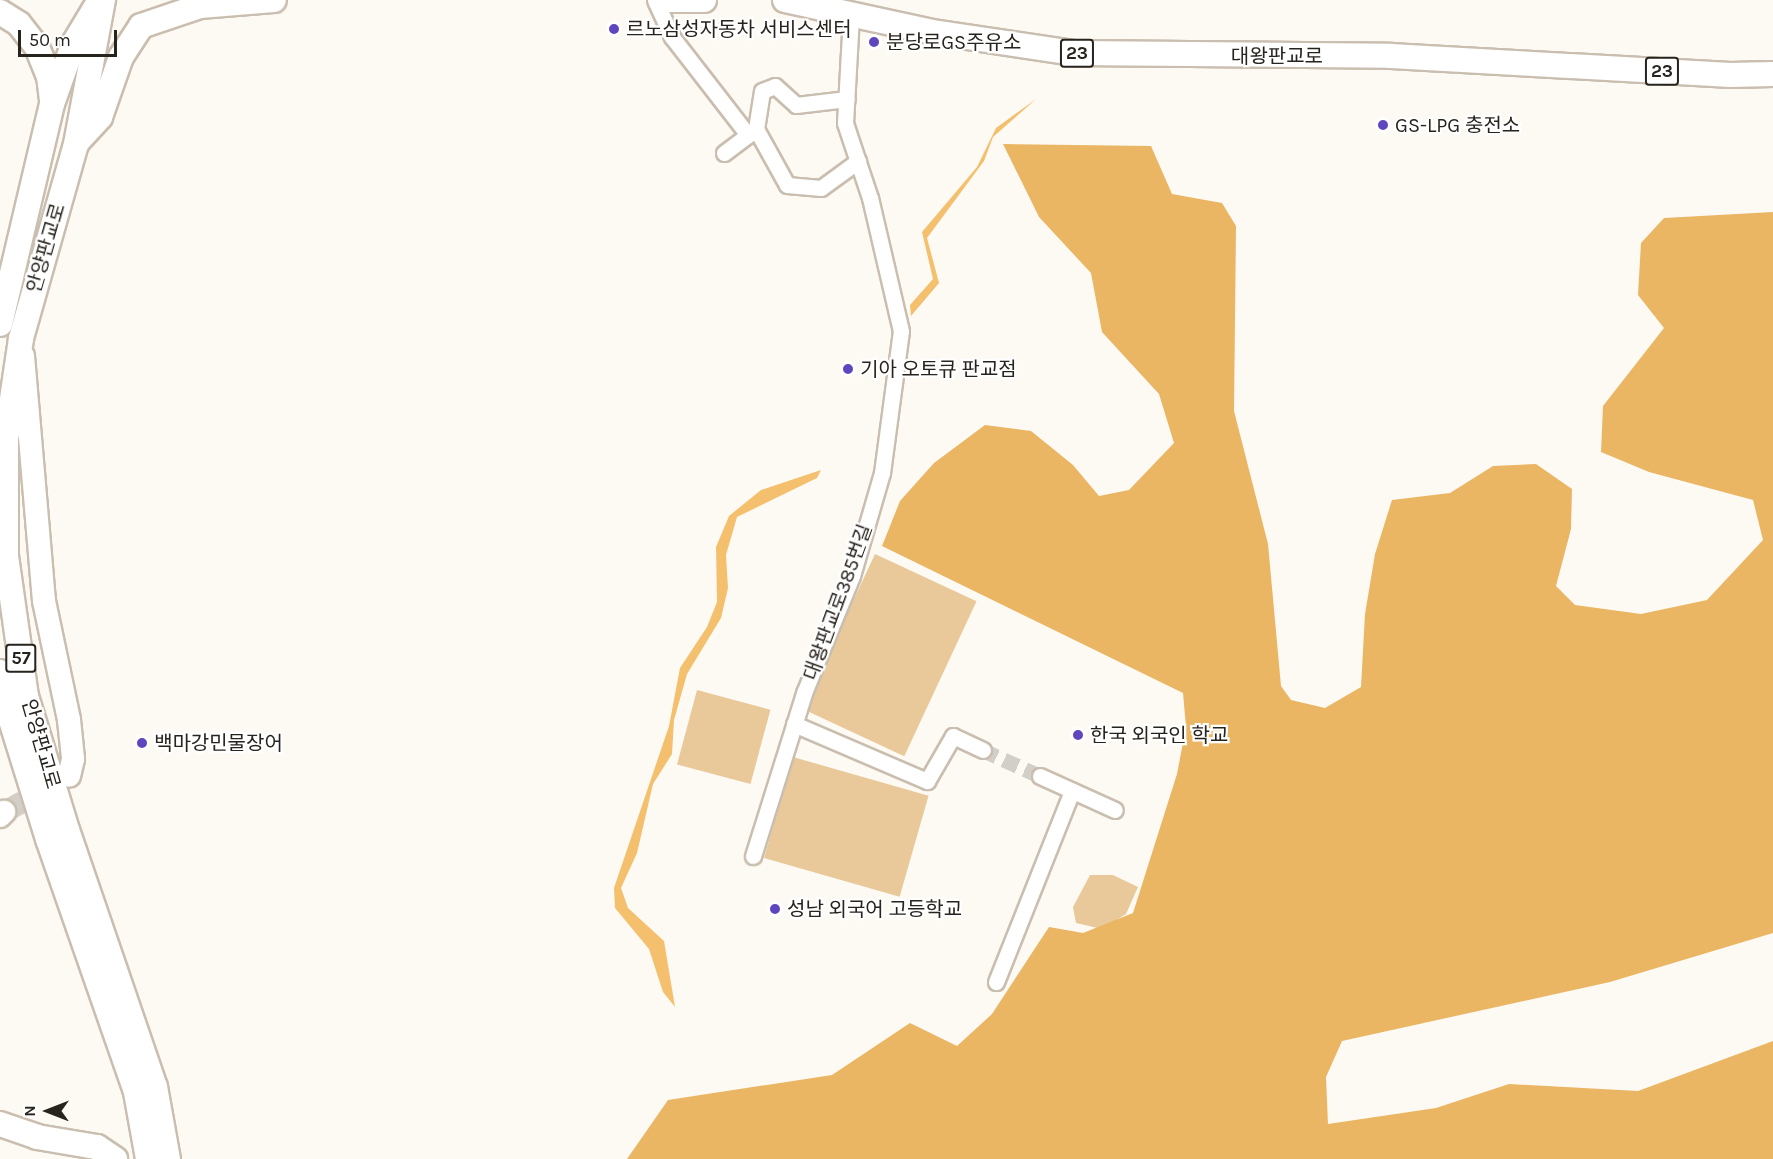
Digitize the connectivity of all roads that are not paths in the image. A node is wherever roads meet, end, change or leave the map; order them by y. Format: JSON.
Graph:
{"nodes":[{"id":1,"x":101,"y":0,"type":"edge"},
{"id":2,"x":263,"y":0,"type":"edge"},
{"id":3,"x":274,"y":0,"type":"edge"},
{"id":4,"x":288,"y":0,"type":"edge"},
{"id":5,"x":655,"y":0,"type":"edge"},
{"id":6,"x":661,"y":0,"type":"edge"},
{"id":7,"x":704,"y":0,"type":"edge"},
{"id":8,"x":785,"y":0,"type":"edge"},
{"id":9,"x":0,"y":12,"type":"edge"},
{"id":10,"x":851,"y":15,"type":"junction"},
{"id":11,"x":1773,"y":74,"type":"edge"},
{"id":12,"x":847,"y":99,"type":"junction"},
{"id":13,"x":52,"y":104,"type":"junction"},
{"id":14,"x":752,"y":132,"type":"junction"},
{"id":15,"x":76,"y":144,"type":"junction"},
{"id":16,"x":724,"y":153,"type":"dead end"},
{"id":17,"x":858,"y":161,"type":"junction"},
{"id":18,"x":0,"y":324,"type":"edge"},
{"id":19,"x":21,"y":339,"type":"junction"},
{"id":20,"x":0,"y":672,"type":"edge"},
{"id":21,"x":794,"y":724,"type":"junction"},
{"id":22,"x":983,"y":750,"type":"tunnel mouth"},
{"id":23,"x":69,"y":776,"type":"dead end"},
{"id":24,"x":1040,"y":776,"type":"tunnel mouth"},
{"id":25,"x":1072,"y":791,"type":"junction"},
{"id":26,"x":1115,"y":810,"type":"dead end"},
{"id":27,"x":753,"y":856,"type":"dead end"},
{"id":28,"x":996,"y":982,"type":"dead end"},
{"id":29,"x":0,"y":1124,"type":"edge"},
{"id":30,"x":115,"y":1159,"type":"edge"},
{"id":31,"x":148,"y":1159,"type":"edge"},
{"id":32,"x":168,"y":1159,"type":"edge"}],
"edges":[{"from":1,"to":13,"type":"main road","name":"안양판교로","number":"57"},
{"from":1,"to":15,"type":"main road","name":"안양판교로","number":"57"},
{"from":2,"to":3,"type":"main road"},
{"from":3,"to":4,"type":"main road"},
{"from":3,"to":15,"type":"main road"},
{"from":5,"to":14,"type":"street"},
{"from":6,"to":7,"type":"main road"},
{"from":8,"to":10,"type":"main road","name":"대왕판교로","number":"23"},
{"from":9,"to":13,"type":"main road","number":"57"},
{"from":10,"to":11,"type":"main road","name":"대왕판교로","number":"23"},
{"from":10,"to":12,"type":"street","name":"대왕판교로385번길"},
{"from":12,"to":14,"type":"street"},
{"from":12,"to":17,"type":"street","name":"대왕판교로385번길"},
{"from":13,"to":18,"type":"main road","name":"안양판교로","number":"57"},
{"from":14,"to":16,"type":"street"},
{"from":14,"to":17,"type":"street"},
{"from":15,"to":19,"type":"main road","name":"안양판교로","number":"57"},
{"from":17,"to":21,"type":"street","name":"대왕판교로385번길"},
{"from":19,"to":23,"type":"street"},
{"from":19,"to":32,"type":"main road","name":"안양판교로","number":"57"},
{"from":20,"to":31,"type":"main road","name":"안양판교로","number":"57"},
{"from":21,"to":22,"type":"street"},
{"from":21,"to":27,"type":"street","name":"대왕판교로385번길"},
{"from":24,"to":25,"type":"street"},
{"from":25,"to":26,"type":"street"},
{"from":25,"to":28,"type":"street"},
{"from":29,"to":30,"type":"main road"}]}
